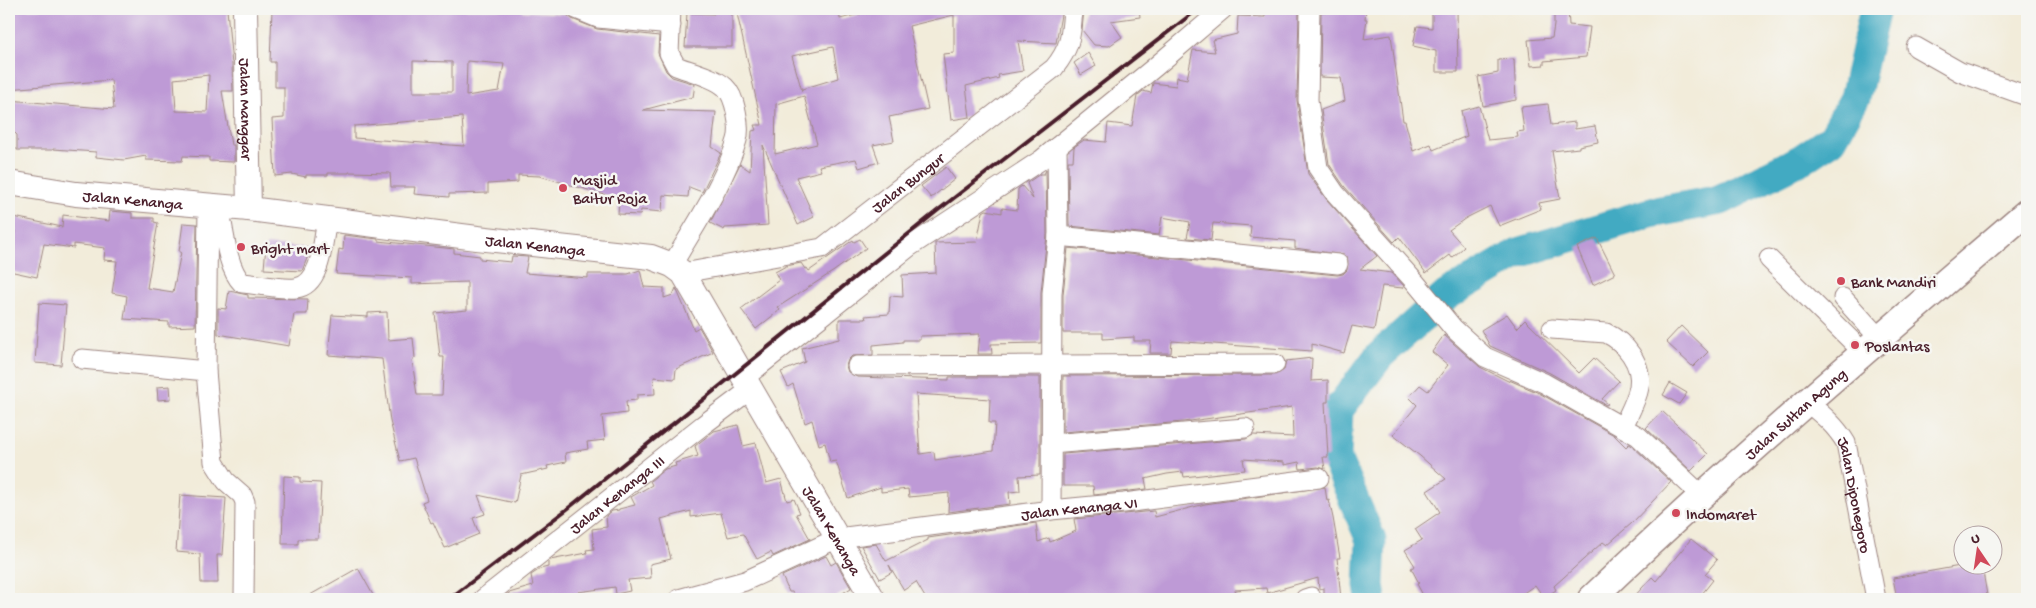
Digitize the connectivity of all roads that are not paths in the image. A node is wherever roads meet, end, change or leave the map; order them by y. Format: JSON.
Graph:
{"nodes":[{"id":1,"x":245,"y":9,"type":"edge"},
{"id":2,"x":576,"y":9,"type":"edge"},
{"id":3,"x":1073,"y":9,"type":"edge"},
{"id":4,"x":1223,"y":9,"type":"edge"},
{"id":5,"x":1310,"y":9,"type":"edge"},
{"id":6,"x":671,"y":17,"type":"edge"},
{"id":7,"x":1916,"y":47,"type":"dead end"},
{"id":8,"x":2027,"y":96,"type":"edge"},
{"id":9,"x":1057,"y":147,"type":"junction"},
{"id":10,"x":9,"y":183,"type":"edge"},
{"id":11,"x":214,"y":206,"type":"junction"},
{"id":12,"x":249,"y":209,"type":"junction"},
{"id":13,"x":2027,"y":212,"type":"edge"},
{"id":14,"x":327,"y":219,"type":"junction"},
{"id":15,"x":1058,"y":236,"type":"junction"},
{"id":16,"x":1769,"y":259,"type":"dead end"},
{"id":17,"x":1338,"y":264,"type":"dead end"},
{"id":18,"x":678,"y":269,"type":"junction"},
{"id":19,"x":1843,"y":298,"type":"dead end"},
{"id":20,"x":1552,"y":329,"type":"dead end"},
{"id":21,"x":1872,"y":346,"type":"junction"},
{"id":22,"x":82,"y":359,"type":"dead end"},
{"id":23,"x":1274,"y":364,"type":"dead end"},
{"id":24,"x":1053,"y":365,"type":"junction"},
{"id":25,"x":857,"y":366,"type":"dead end"},
{"id":26,"x":206,"y":371,"type":"junction"},
{"id":27,"x":748,"y":383,"type":"junction"},
{"id":28,"x":1808,"y":403,"type":"junction"},
{"id":29,"x":1623,"y":427,"type":"junction"},
{"id":30,"x":1245,"y":428,"type":"dead end"},
{"id":31,"x":1052,"y":444,"type":"junction"},
{"id":32,"x":1319,"y":478,"type":"dead end"},
{"id":33,"x":1702,"y":496,"type":"junction"},
{"id":34,"x":1051,"y":510,"type":"junction"},
{"id":35,"x":838,"y":538,"type":"junction"},
{"id":36,"x":244,"y":599,"type":"edge"},
{"id":37,"x":483,"y":599,"type":"edge"},
{"id":38,"x":679,"y":599,"type":"edge"},
{"id":39,"x":873,"y":599,"type":"edge"},
{"id":40,"x":1591,"y":599,"type":"edge"},
{"id":41,"x":1876,"y":599,"type":"edge"}],
"edges":[{"from":1,"to":12,"type":"main road","name":"Jalan Manggar"},
{"from":2,"to":6,"type":"street"},
{"from":3,"to":18,"type":"street","name":"Jalan Bungur"},
{"from":4,"to":9,"type":"street","name":"Jalan Kenanga III"},
{"from":5,"to":29,"type":"street"},
{"from":6,"to":18,"type":"street"},
{"from":7,"to":8,"type":"street"},
{"from":9,"to":15,"type":"street"},
{"from":9,"to":27,"type":"street","name":"Jalan Kenanga III"},
{"from":10,"to":11,"type":"main road","name":"Jalan Kenanga"},
{"from":11,"to":12,"type":"main road","name":"Jalan Kenanga"},
{"from":11,"to":14,"type":"street"},
{"from":11,"to":26,"type":"street"},
{"from":12,"to":14,"type":"main road","name":"Jalan Kenanga"},
{"from":13,"to":21,"type":"highway","name":"Jalan Sultan Agung"},
{"from":14,"to":18,"type":"main road","name":"Jalan Kenanga"},
{"from":15,"to":17,"type":"street"},
{"from":15,"to":24,"type":"street"},
{"from":16,"to":21,"type":"street"},
{"from":18,"to":27,"type":"main road","name":"Jalan Kenanga"},
{"from":19,"to":21,"type":"street"},
{"from":20,"to":29,"type":"street"},
{"from":21,"to":28,"type":"highway","name":"Jalan Sultan Agung"},
{"from":22,"to":26,"type":"street"},
{"from":23,"to":24,"type":"street"},
{"from":24,"to":25,"type":"street"},
{"from":24,"to":31,"type":"street"},
{"from":26,"to":36,"type":"street"},
{"from":27,"to":35,"type":"main road","name":"Jalan Kenanga"},
{"from":27,"to":37,"type":"street","name":"Jalan Kenanga III"},
{"from":28,"to":33,"type":"highway","name":"Jalan Sultan Agung"},
{"from":28,"to":41,"type":"street","name":"Jalan Diponegoro"},
{"from":29,"to":33,"type":"street"},
{"from":30,"to":31,"type":"street"},
{"from":31,"to":34,"type":"street"},
{"from":32,"to":34,"type":"street","name":"Jalan Kenanga VI"},
{"from":33,"to":40,"type":"highway","name":"Jalan Sultan Agung"},
{"from":34,"to":35,"type":"street","name":"Jalan Kenanga VI"},
{"from":35,"to":38,"type":"street","name":"Jalan Kenanga VI"},
{"from":35,"to":39,"type":"main road","name":"Jalan Kenanga"}]}
